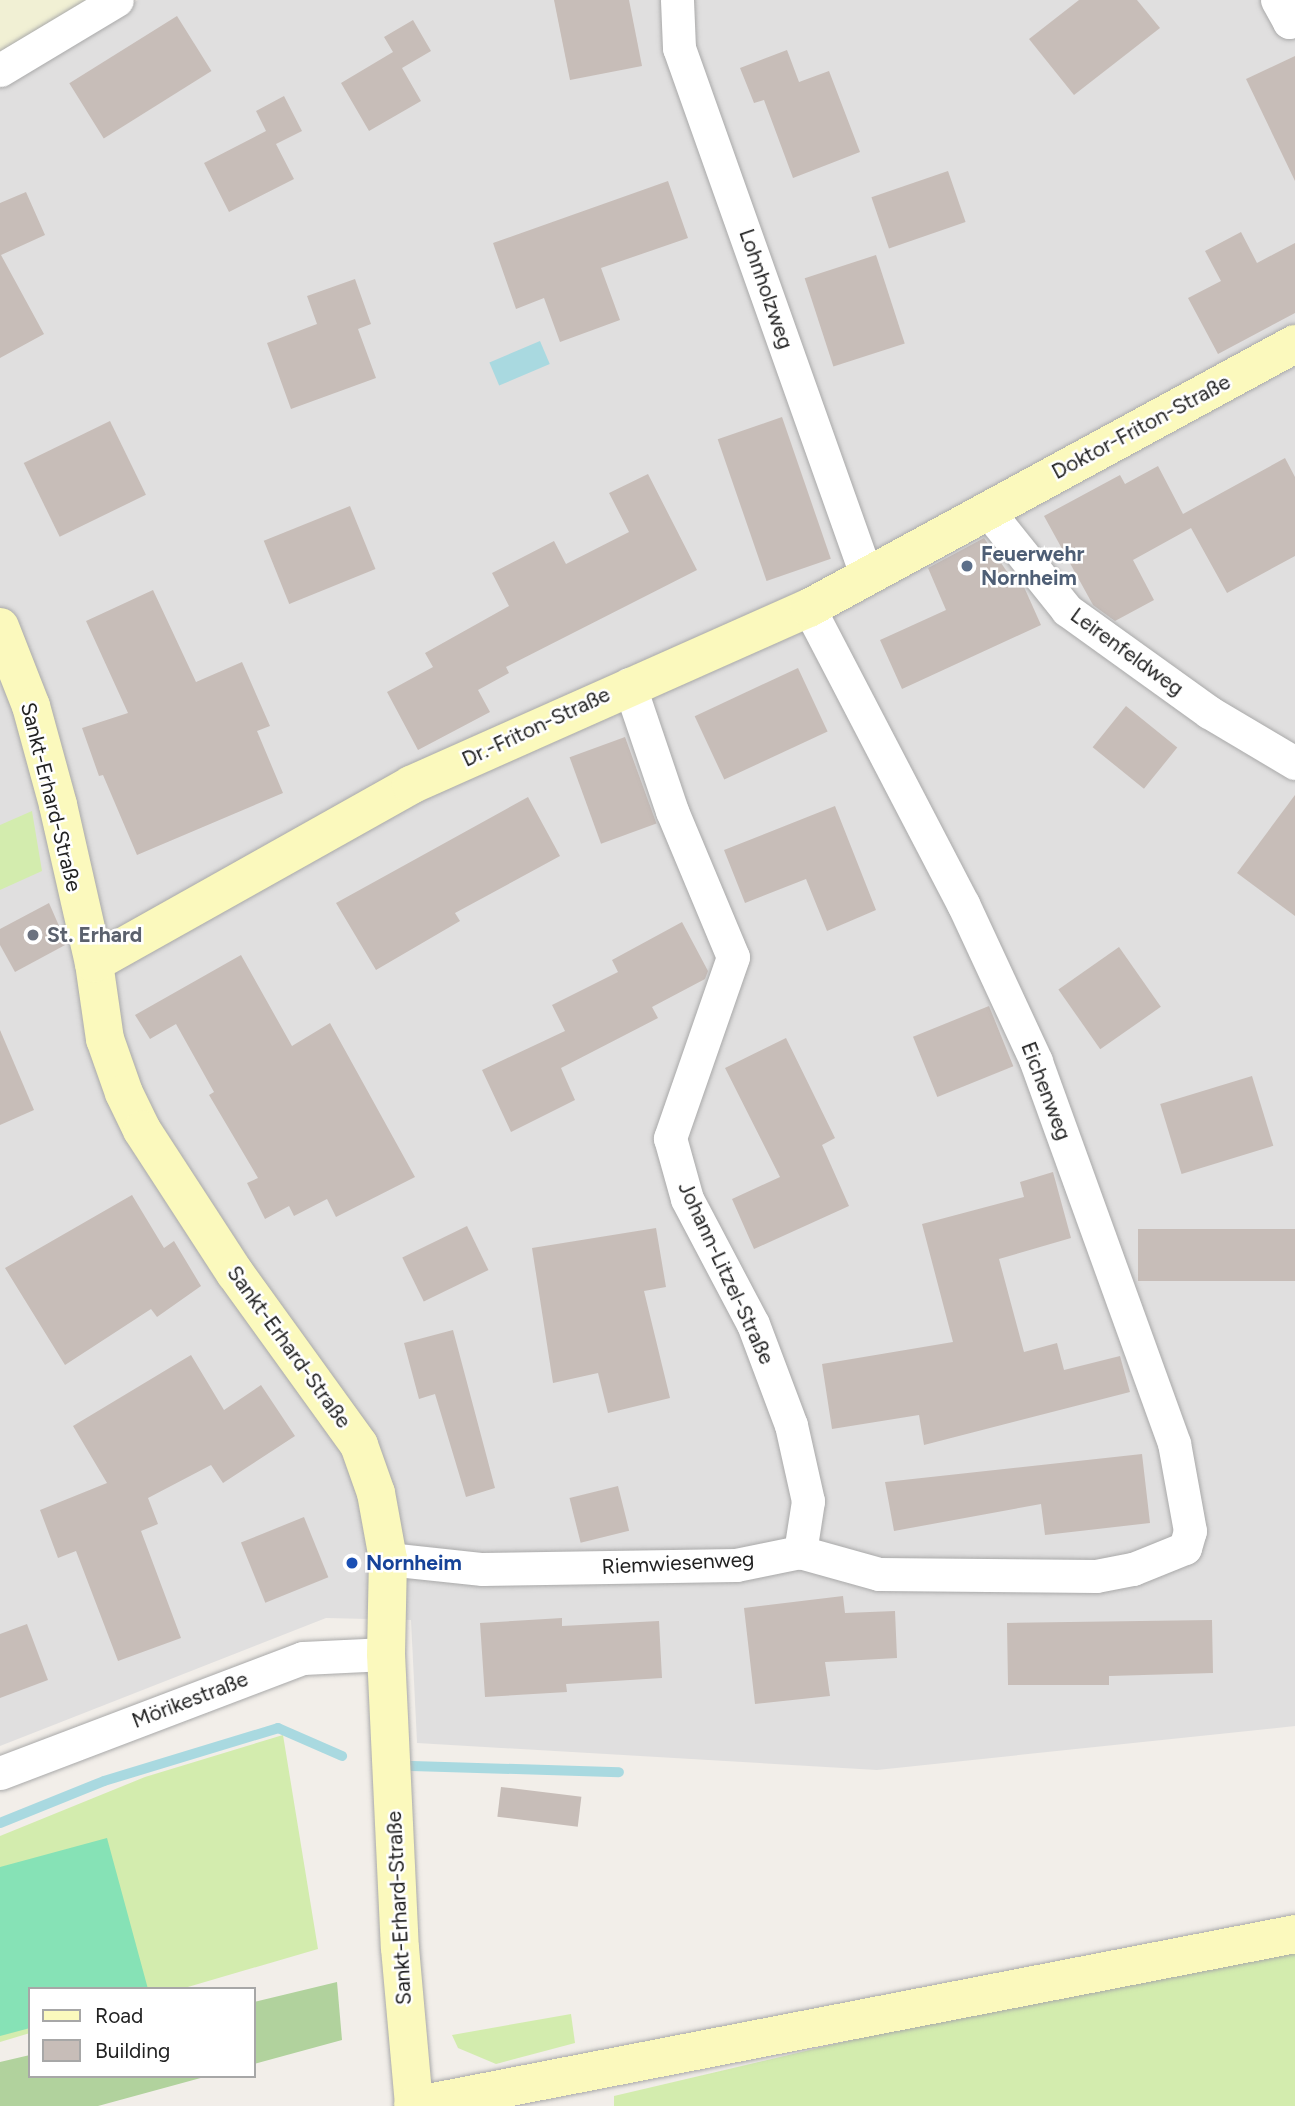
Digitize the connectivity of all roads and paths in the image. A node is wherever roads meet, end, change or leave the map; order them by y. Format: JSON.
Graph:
{"nodes":[{"id":1,"x":117,"y":0,"type":"edge"},
{"id":2,"x":677,"y":0,"type":"edge"},
{"id":3,"x":0,"y":70,"type":"edge"},
{"id":4,"x":1295,"y":344,"type":"edge"},
{"id":5,"x":986,"y":510,"type":"junction"},
{"id":6,"x":867,"y":577,"type":"junction"},
{"id":7,"x":809,"y":608,"type":"junction"},
{"id":8,"x":3,"y":645,"type":"edge"},
{"id":9,"x":629,"y":684,"type":"junction"},
{"id":10,"x":1295,"y":763,"type":"edge"},
{"id":11,"x":94,"y":963,"type":"junction"},
{"id":12,"x":800,"y":1552,"type":"junction"},
{"id":13,"x":388,"y":1559,"type":"junction"},
{"id":14,"x":1133,"y":1569,"type":"joint"},
{"id":15,"x":386,"y":1654,"type":"junction"},
{"id":16,"x":0,"y":1773,"type":"edge"},
{"id":17,"x":1295,"y":1934,"type":"edge"},
{"id":18,"x":414,"y":2106,"type":"edge"}],
"edges":[{"from":1,"to":3,"type":"street"},
{"from":2,"to":6,"type":"street","name":"Lohnholzweg"},
{"from":4,"to":5,"type":"street","name":"Doktor-Friton-Straße"},
{"from":5,"to":6,"type":"street","name":"Dr.-Friton-Straße"},
{"from":5,"to":10,"type":"street","name":"Leirenfeldweg"},
{"from":6,"to":7,"type":"street","name":"Dr.-Friton-Straße"},
{"from":7,"to":9,"type":"street","name":"Dr.-Friton-Straße"},
{"from":7,"to":14,"type":"street","name":"Eichenweg"},
{"from":8,"to":11,"type":"street","name":"Sankt-Erhard-Straße"},
{"from":9,"to":11,"type":"street","name":"Dr.-Friton-Straße"},
{"from":9,"to":12,"type":"street","name":"Johann-Litzel-Straße"},
{"from":11,"to":13,"type":"street","name":"Sankt-Erhard-Straße"},
{"from":12,"to":13,"type":"street","name":"Riemwiesenweg"},
{"from":12,"to":14,"type":"street","name":"Riemwiesenweg"},
{"from":13,"to":15,"type":"street","name":"Sankt-Erhard-Straße"},
{"from":15,"to":16,"type":"street","name":"Mörikestraße"},
{"from":15,"to":18,"type":"street","name":"Sankt-Erhard-Straße"},
{"from":17,"to":18,"type":"street"}]}
